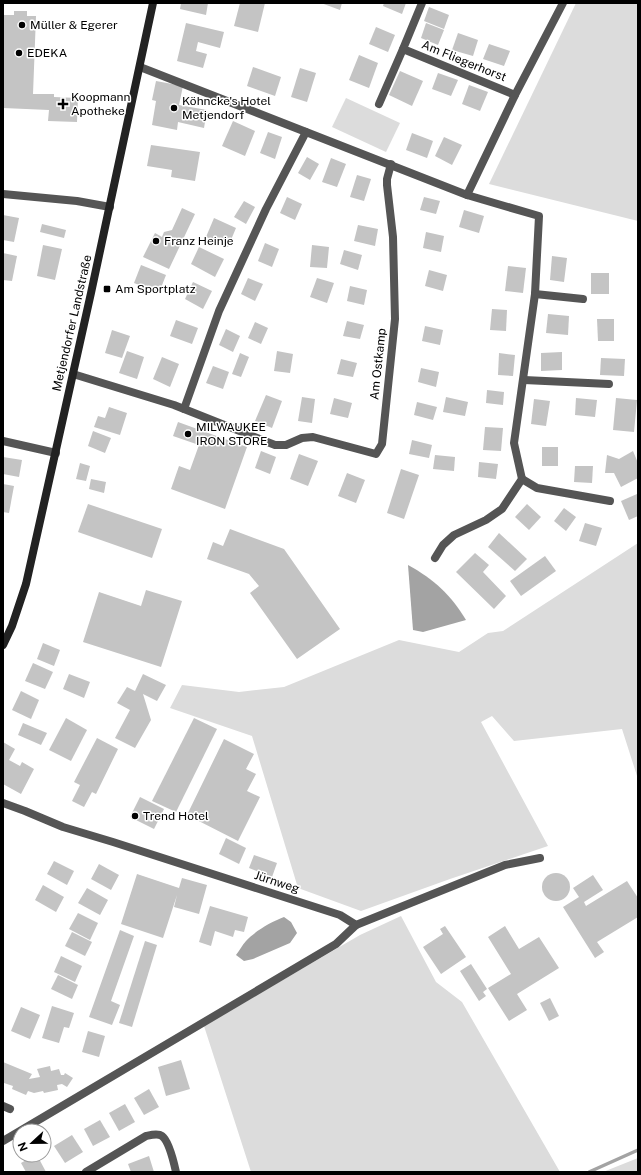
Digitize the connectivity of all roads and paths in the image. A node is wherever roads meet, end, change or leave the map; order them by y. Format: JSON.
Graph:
{"nodes":[{"id":1,"x":153,"y":3,"type":"edge"},
{"id":2,"x":422,"y":3,"type":"edge"},
{"id":3,"x":562,"y":3,"type":"edge"},
{"id":4,"x":403,"y":49,"type":"junction"},
{"id":5,"x":140,"y":67,"type":"junction"},
{"id":6,"x":515,"y":95,"type":"junction"},
{"id":7,"x":379,"y":104,"type":"dead end"},
{"id":8,"x":306,"y":132,"type":"junction"},
{"id":9,"x":391,"y":164,"type":"junction"},
{"id":10,"x":3,"y":194,"type":"edge"},
{"id":11,"x":467,"y":195,"type":"junction"},
{"id":12,"x":110,"y":207,"type":"junction"},
{"id":13,"x":535,"y":294,"type":"junction"},
{"id":14,"x":582,"y":299,"type":"dead end"},
{"id":15,"x":73,"y":374,"type":"junction"},
{"id":16,"x":524,"y":380,"type":"junction"},
{"id":17,"x":609,"y":384,"type":"dead end"},
{"id":18,"x":184,"y":409,"type":"junction"},
{"id":19,"x":3,"y":441,"type":"edge"},
{"id":20,"x":56,"y":453,"type":"junction"},
{"id":21,"x":522,"y":479,"type":"junction"},
{"id":22,"x":610,"y":501,"type":"dead end"},
{"id":23,"x":435,"y":558,"type":"dead end"},
{"id":24,"x":3,"y":645,"type":"edge"},
{"id":25,"x":3,"y":803,"type":"edge"},
{"id":26,"x":540,"y":858,"type":"dead end"},
{"id":27,"x":356,"y":925,"type":"junction"},
{"id":28,"x":3,"y":1141,"type":"edge"},
{"id":29,"x":86,"y":1172,"type":"edge"},
{"id":30,"x":176,"y":1172,"type":"edge"}],
"edges":[{"from":1,"to":5,"type":"main road","name":"Metjendorfer Landstraße"},
{"from":2,"to":4,"type":"street","name":"Am Fliegerhorst"},
{"from":3,"to":6,"type":"street","name":"Am Fliegerhorst"},
{"from":4,"to":6,"type":"street","name":"Am Fliegerhorst"},
{"from":4,"to":7,"type":"street","name":"Am Fliegerhorst"},
{"from":5,"to":8,"type":"street"},
{"from":5,"to":12,"type":"main road","name":"Metjendorfer Landstraße"},
{"from":6,"to":11,"type":"street","name":"Am Fliegerhorst"},
{"from":8,"to":9,"type":"street"},
{"from":8,"to":18,"type":"street"},
{"from":9,"to":11,"type":"street"},
{"from":9,"to":18,"type":"street","name":"Am Ostkamp"},
{"from":10,"to":12,"type":"street"},
{"from":11,"to":13,"type":"street"},
{"from":12,"to":15,"type":"main road","name":"Metjendorfer Landstraße"},
{"from":13,"to":14,"type":"street"},
{"from":13,"to":16,"type":"street"},
{"from":15,"to":18,"type":"street","name":"Am Ostkamp"},
{"from":15,"to":20,"type":"main road","name":"Metjendorfer Landstraße"},
{"from":16,"to":17,"type":"street"},
{"from":16,"to":21,"type":"street"},
{"from":19,"to":20,"type":"street"},
{"from":20,"to":24,"type":"main road","name":"Metjendorfer Landstraße"},
{"from":21,"to":22,"type":"street"},
{"from":21,"to":23,"type":"street"},
{"from":25,"to":27,"type":"street","name":"Jürnweg"},
{"from":26,"to":27,"type":"street"},
{"from":27,"to":28,"type":"street"},
{"from":29,"to":30,"type":"street"}]}
